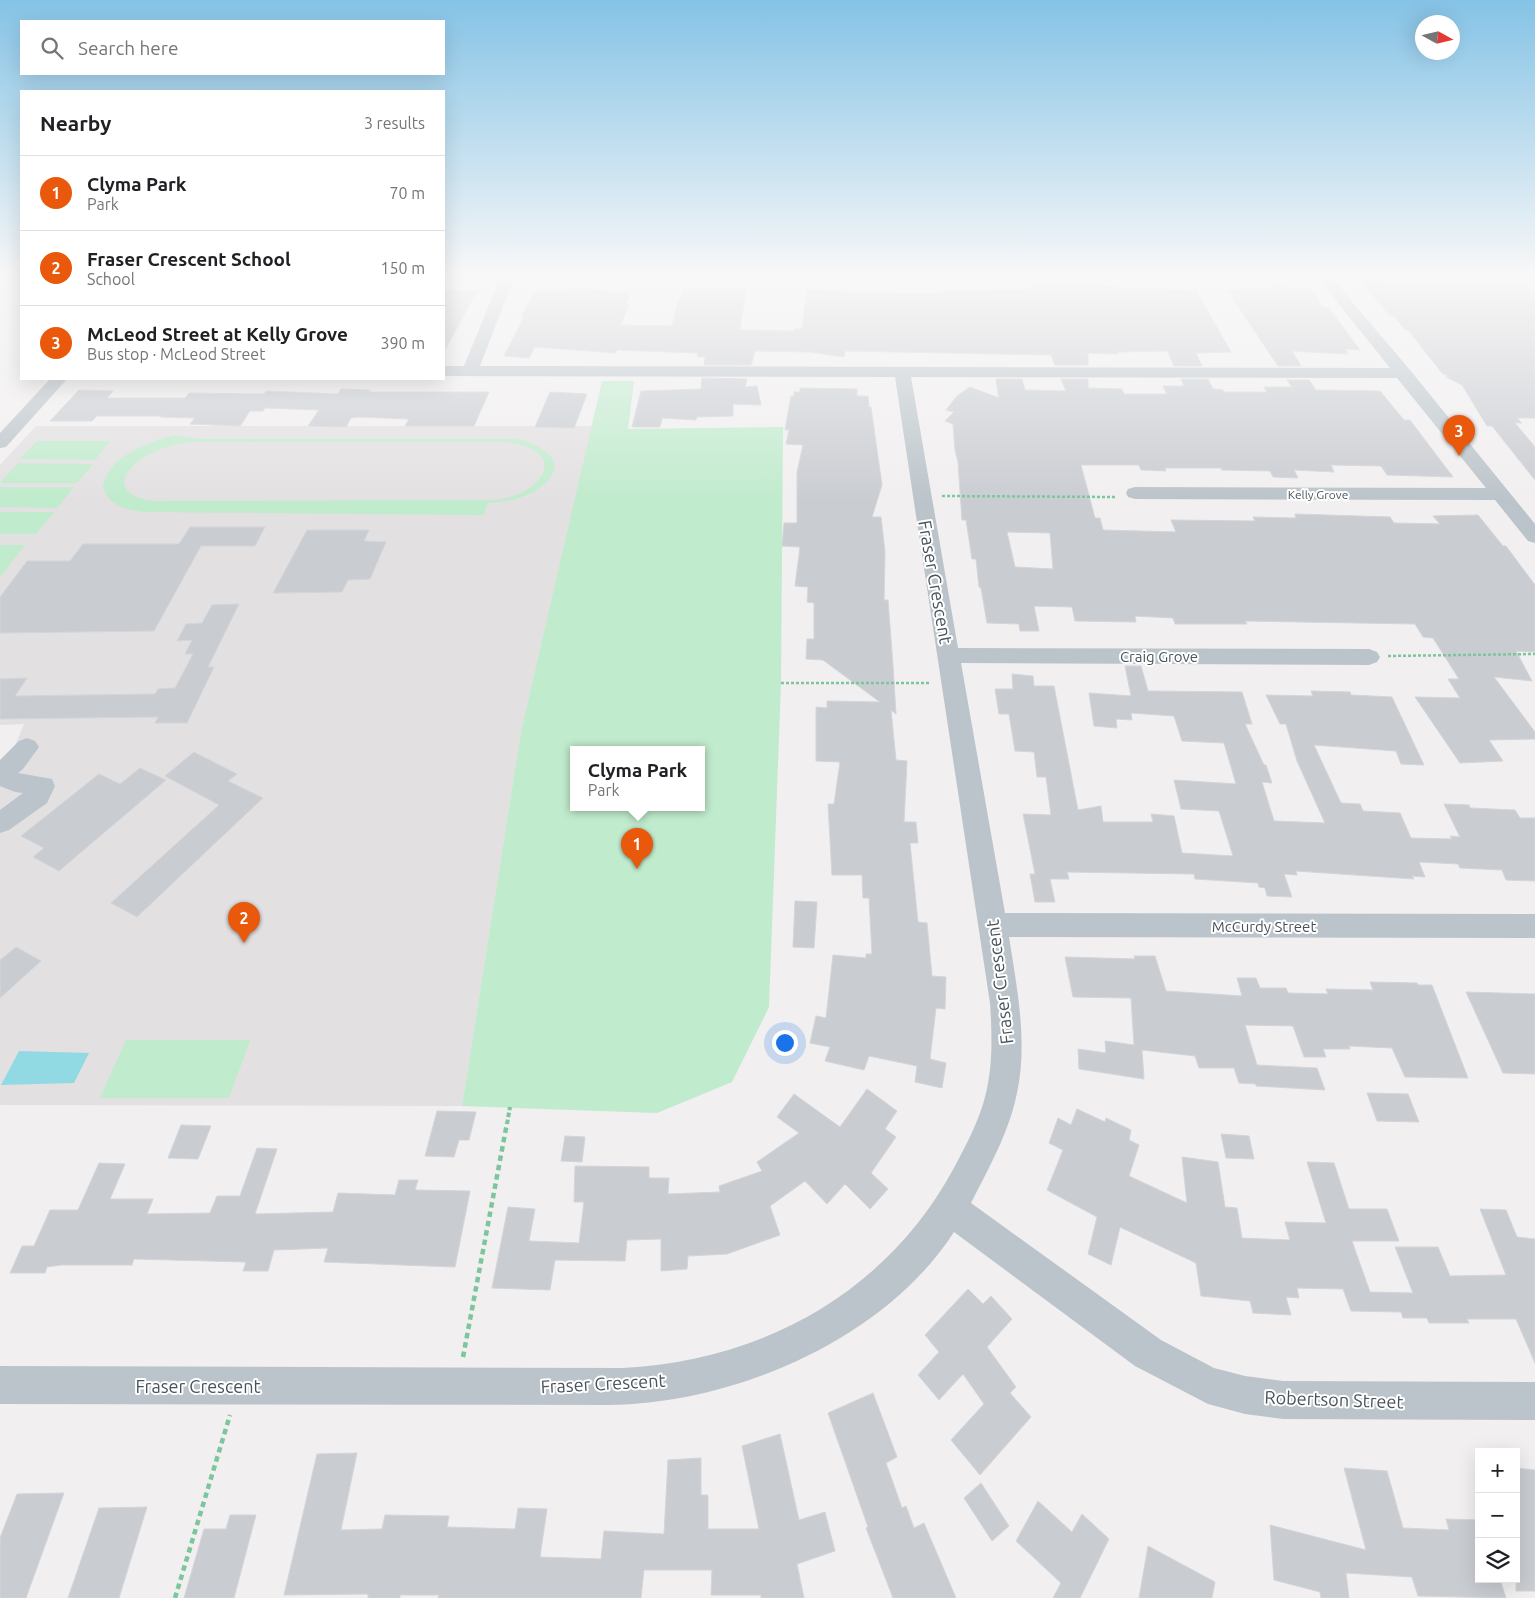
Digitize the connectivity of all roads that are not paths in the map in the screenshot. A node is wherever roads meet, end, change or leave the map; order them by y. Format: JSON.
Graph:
{"nodes":[{"id":1,"x":477,"y":353,"type":"edge"},
{"id":2,"x":1387,"y":353,"type":"edge"},
{"id":3,"x":445,"y":371,"type":"edge"},
{"id":4,"x":470,"y":371,"type":"junction"},
{"id":5,"x":902,"y":372,"type":"junction"},
{"id":6,"x":1404,"y":373,"type":"junction"},
{"id":7,"x":58,"y":380,"type":"edge"},
{"id":8,"x":0,"y":442,"type":"edge"},
{"id":9,"x":1135,"y":493,"type":"road end"},
{"id":10,"x":1502,"y":494,"type":"junction"},
{"id":11,"x":1535,"y":537,"type":"edge"},
{"id":12,"x":1369,"y":657,"type":"road end"},
{"id":13,"x":951,"y":669,"type":"junction"},
{"id":14,"x":27,"y":747,"type":"dead end"},
{"id":15,"x":0,"y":774,"type":"edge"},
{"id":16,"x":0,"y":824,"type":"edge"},
{"id":17,"x":993,"y":925,"type":"junction"},
{"id":18,"x":1535,"y":926,"type":"edge"},
{"id":19,"x":950,"y":1208,"type":"junction"},
{"id":20,"x":0,"y":1385,"type":"edge"},
{"id":21,"x":1535,"y":1402,"type":"edge"}],
"edges":[{"from":1,"to":4,"type":"street"},
{"from":2,"to":6,"type":"street"},
{"from":3,"to":4,"type":"street"},
{"from":4,"to":5,"type":"street"},
{"from":5,"to":6,"type":"street"},
{"from":5,"to":13,"type":"street","name":"Fraser Crescent"},
{"from":6,"to":10,"type":"street"},
{"from":7,"to":8,"type":"street"},
{"from":9,"to":10,"type":"street","name":"Kelly Grove"},
{"from":10,"to":11,"type":"street"},
{"from":12,"to":13,"type":"street","name":"Craig Grove"},
{"from":13,"to":17,"type":"street","name":"Fraser Crescent"},
{"from":14,"to":15,"type":"street"},
{"from":15,"to":16,"type":"street"},
{"from":17,"to":18,"type":"street","name":"McCurdy Street"},
{"from":17,"to":19,"type":"street","name":"Fraser Crescent"},
{"from":19,"to":20,"type":"street","name":"Fraser Crescent"},
{"from":19,"to":21,"type":"street","name":"Robertson Street"}]}
